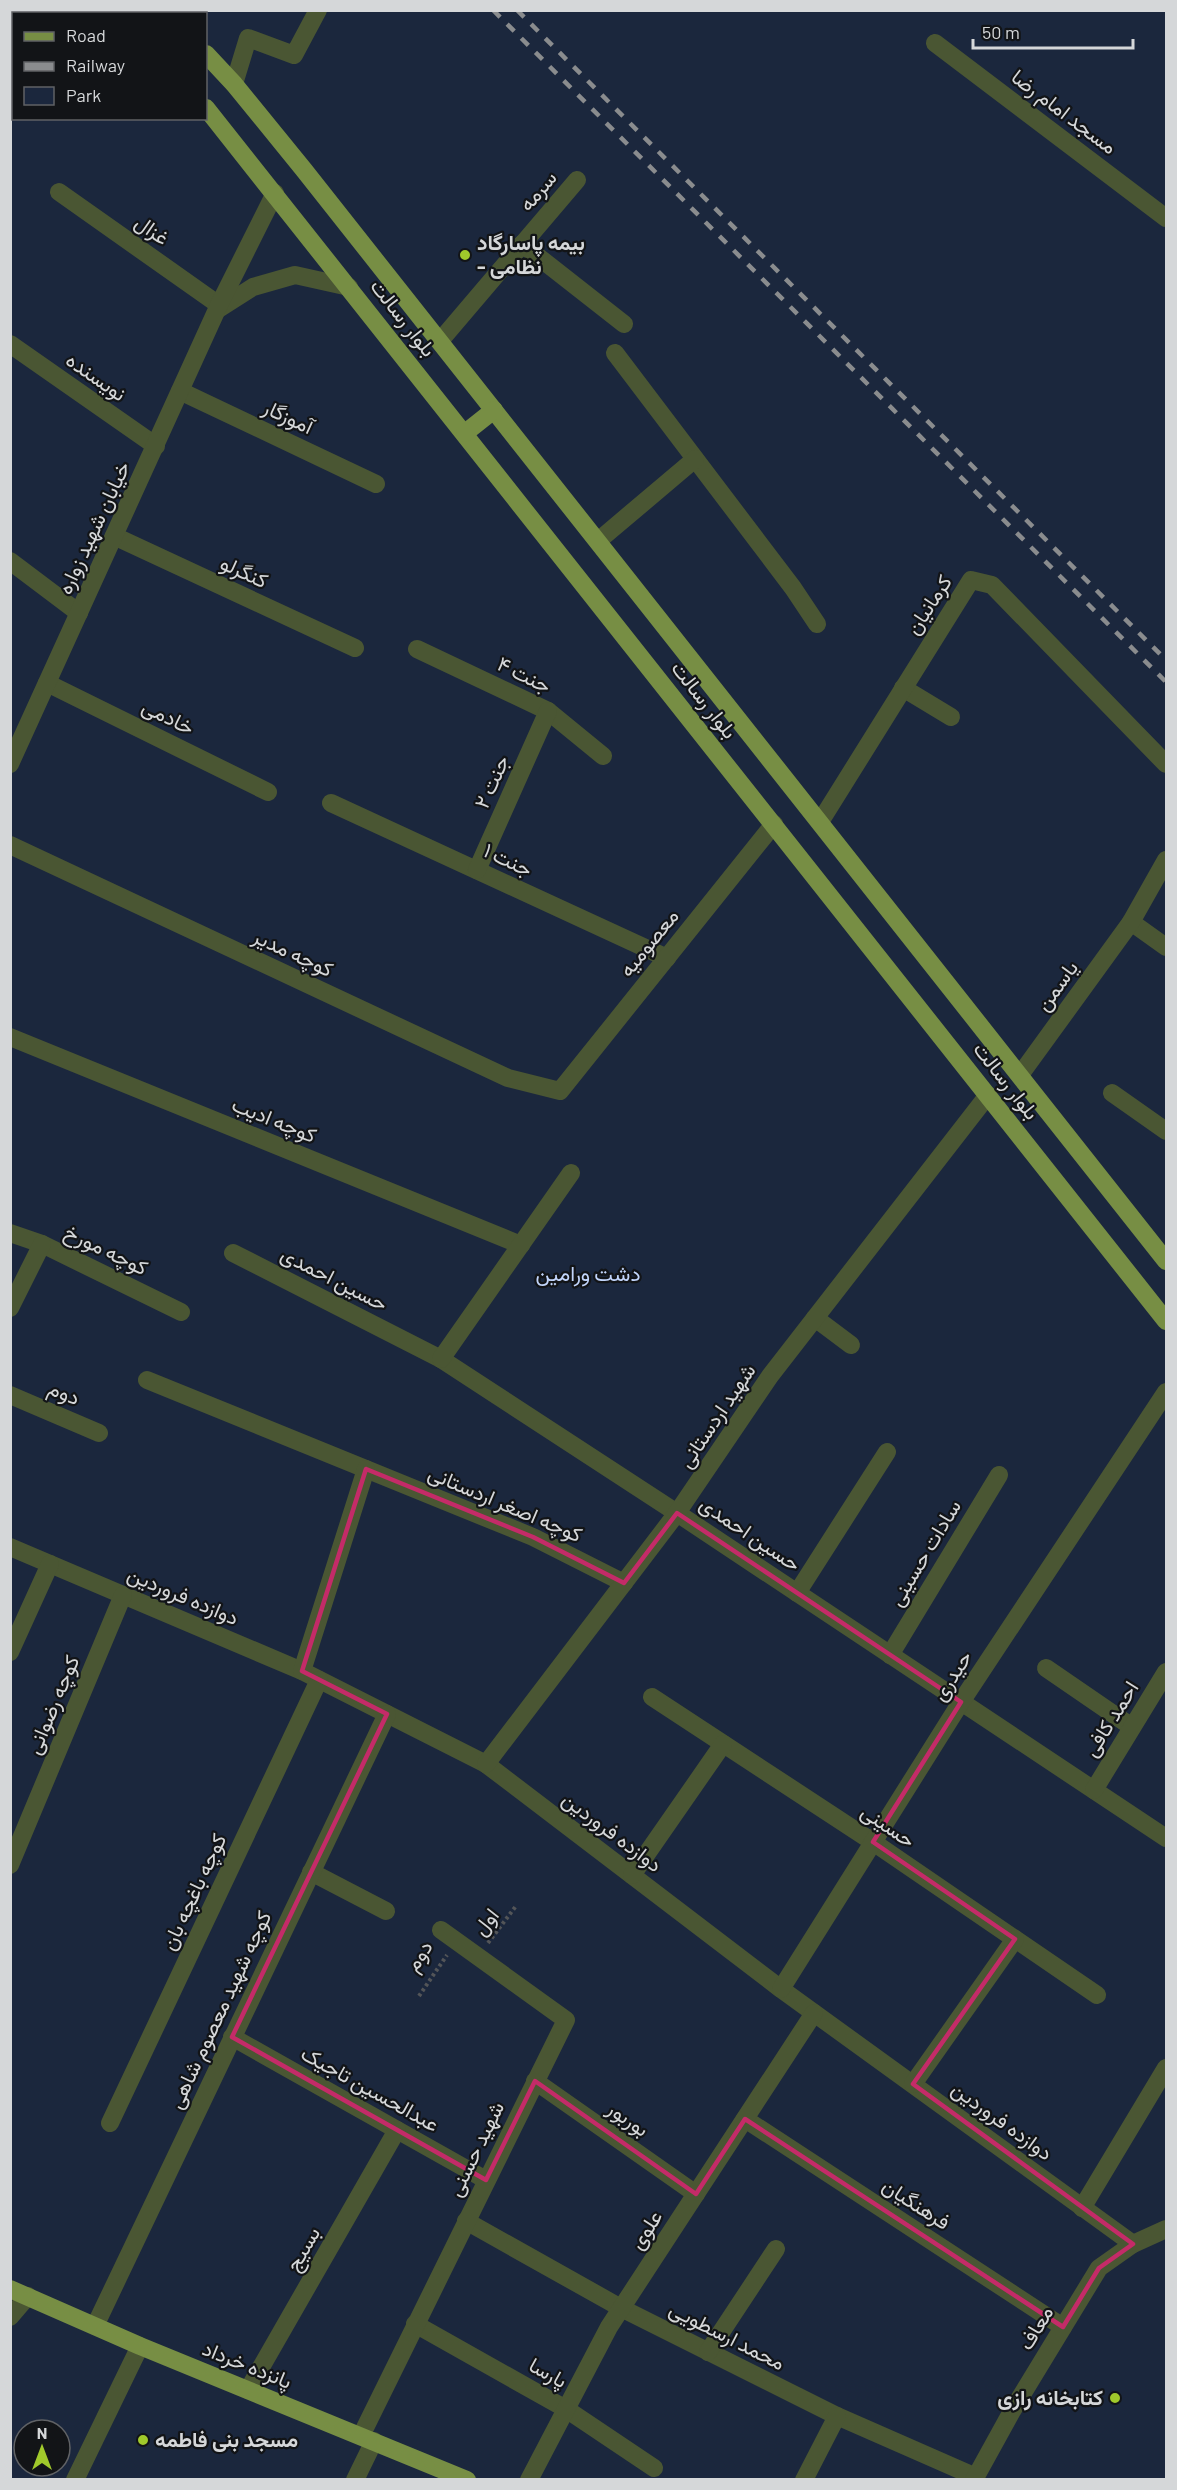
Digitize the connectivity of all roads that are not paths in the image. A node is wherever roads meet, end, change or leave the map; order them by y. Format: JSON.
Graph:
{"nodes":[{"id":1,"x":318,"y":10,"type":"edge"},
{"id":2,"x":935,"y":43,"type":"dead end"},
{"id":3,"x":207,"y":55,"type":"edge"},
{"id":4,"x":234,"y":84,"type":"junction"},
{"id":5,"x":207,"y":109,"type":"edge"},
{"id":6,"x":577,"y":180,"type":"dead end"},
{"id":7,"x":60,"y":192,"type":"dead end"},
{"id":8,"x":275,"y":193,"type":"junction"},
{"id":9,"x":1167,"y":218,"type":"edge"},
{"id":10,"x":522,"y":244,"type":"junction"},
{"id":11,"x":349,"y":287,"type":"junction"},
{"id":12,"x":218,"y":308,"type":"junction"},
{"id":13,"x":624,"y":324,"type":"dead end"},
{"id":14,"x":440,"y":341,"type":"junction"},
{"id":15,"x":10,"y":344,"type":"edge"},
{"id":16,"x":615,"y":353,"type":"dead end"},
{"id":17,"x":180,"y":391,"type":"junction"},
{"id":18,"x":495,"y":411,"type":"junction"},
{"id":19,"x":465,"y":433,"type":"junction"},
{"id":20,"x":156,"y":446,"type":"junction"},
{"id":21,"x":695,"y":459,"type":"junction"},
{"id":22,"x":376,"y":484,"type":"dead end"},
{"id":23,"x":114,"y":536,"type":"junction"},
{"id":24,"x":598,"y":541,"type":"junction"},
{"id":25,"x":10,"y":561,"type":"edge"},
{"id":26,"x":79,"y":613,"type":"junction"},
{"id":27,"x":817,"y":624,"type":"dead end"},
{"id":28,"x":355,"y":648,"type":"dead end"},
{"id":29,"x":417,"y":649,"type":"dead end"},
{"id":30,"x":47,"y":683,"type":"junction"},
{"id":31,"x":903,"y":688,"type":"junction"},
{"id":32,"x":548,"y":711,"type":"junction"},
{"id":33,"x":951,"y":717,"type":"dead end"},
{"id":34,"x":603,"y":756,"type":"dead end"},
{"id":35,"x":10,"y":764,"type":"edge"},
{"id":36,"x":1167,"y":764,"type":"edge"},
{"id":37,"x":268,"y":792,"type":"dead end"},
{"id":38,"x":331,"y":802,"type":"dead end"},
{"id":39,"x":820,"y":822,"type":"junction"},
{"id":40,"x":774,"y":824,"type":"junction"},
{"id":41,"x":10,"y":845,"type":"edge"},
{"id":42,"x":1167,"y":860,"type":"edge"},
{"id":43,"x":477,"y":870,"type":"junction"},
{"id":44,"x":1131,"y":922,"type":"junction"},
{"id":45,"x":1167,"y":947,"type":"edge"},
{"id":46,"x":667,"y":958,"type":"junction"},
{"id":47,"x":10,"y":1037,"type":"edge"},
{"id":48,"x":1020,"y":1076,"type":"junction"},
{"id":49,"x":560,"y":1091,"type":"joint"},
{"id":50,"x":1112,"y":1093,"type":"dead end"},
{"id":51,"x":988,"y":1095,"type":"junction"},
{"id":52,"x":1167,"y":1131,"type":"edge"},
{"id":53,"x":571,"y":1173,"type":"dead end"},
{"id":54,"x":10,"y":1233,"type":"edge"},
{"id":55,"x":42,"y":1244,"type":"junction"},
{"id":56,"x":521,"y":1245,"type":"junction"},
{"id":57,"x":233,"y":1253,"type":"dead end"},
{"id":58,"x":1167,"y":1261,"type":"edge"},
{"id":59,"x":10,"y":1308,"type":"edge"},
{"id":60,"x":181,"y":1311,"type":"dead end"},
{"id":61,"x":815,"y":1318,"type":"junction"},
{"id":62,"x":1167,"y":1321,"type":"edge"},
{"id":63,"x":851,"y":1345,"type":"dead end"},
{"id":64,"x":441,"y":1359,"type":"junction"},
{"id":65,"x":147,"y":1380,"type":"dead end"},
{"id":66,"x":1167,"y":1392,"type":"edge"},
{"id":67,"x":10,"y":1395,"type":"edge"},
{"id":68,"x":99,"y":1433,"type":"dead end"},
{"id":69,"x":887,"y":1452,"type":"dead end"},
{"id":70,"x":366,"y":1469,"type":"junction"},
{"id":71,"x":999,"y":1475,"type":"dead end"},
{"id":72,"x":677,"y":1513,"type":"junction"},
{"id":73,"x":10,"y":1547,"type":"edge"},
{"id":74,"x":50,"y":1564,"type":"junction"},
{"id":75,"x":624,"y":1583,"type":"junction"},
{"id":76,"x":797,"y":1593,"type":"junction"},
{"id":77,"x":123,"y":1595,"type":"junction"},
{"id":78,"x":10,"y":1652,"type":"edge"},
{"id":79,"x":890,"y":1655,"type":"junction"},
{"id":80,"x":1046,"y":1668,"type":"dead end"},
{"id":81,"x":302,"y":1671,"type":"junction"},
{"id":82,"x":1167,"y":1672,"type":"edge"},
{"id":83,"x":319,"y":1680,"type":"junction"},
{"id":84,"x":652,"y":1697,"type":"dead end"},
{"id":85,"x":961,"y":1702,"type":"junction"},
{"id":86,"x":387,"y":1714,"type":"junction"},
{"id":87,"x":1132,"y":1727,"type":"junction"},
{"id":88,"x":723,"y":1744,"type":"junction"},
{"id":89,"x":486,"y":1764,"type":"junction"},
{"id":90,"x":1094,"y":1790,"type":"junction"},
{"id":91,"x":1167,"y":1838,"type":"edge"},
{"id":92,"x":873,"y":1842,"type":"junction"},
{"id":93,"x":10,"y":1865,"type":"edge"},
{"id":94,"x":311,"y":1872,"type":"junction"},
{"id":95,"x":632,"y":1875,"type":"junction"},
{"id":96,"x":386,"y":1911,"type":"dead end"},
{"id":97,"x":449,"y":1936,"type":"road end"},
{"id":98,"x":1015,"y":1939,"type":"junction"},
{"id":99,"x":781,"y":1989,"type":"junction"},
{"id":100,"x":1097,"y":1995,"type":"dead end"},
{"id":101,"x":814,"y":2013,"type":"junction"},
{"id":102,"x":232,"y":2037,"type":"junction"},
{"id":103,"x":1167,"y":2068,"type":"edge"},
{"id":104,"x":535,"y":2081,"type":"junction"},
{"id":105,"x":913,"y":2084,"type":"junction"},
{"id":106,"x":745,"y":2119,"type":"junction"},
{"id":107,"x":111,"y":2123,"type":"dead end"},
{"id":108,"x":398,"y":2130,"type":"junction"},
{"id":109,"x":486,"y":2180,"type":"junction"},
{"id":110,"x":696,"y":2194,"type":"junction"},
{"id":111,"x":1082,"y":2208,"type":"junction"},
{"id":112,"x":466,"y":2221,"type":"junction"},
{"id":113,"x":1167,"y":2229,"type":"edge"},
{"id":114,"x":1133,"y":2244,"type":"junction"},
{"id":115,"x":777,"y":2249,"type":"dead end"},
{"id":116,"x":10,"y":2289,"type":"edge"},
{"id":117,"x":28,"y":2296,"type":"junction"},
{"id":118,"x":621,"y":2308,"type":"junction"},
{"id":119,"x":10,"y":2317,"type":"edge"},
{"id":120,"x":415,"y":2325,"type":"junction"},
{"id":121,"x":95,"y":2326,"type":"junction"},
{"id":122,"x":1064,"y":2327,"type":"junction"},
{"id":123,"x":140,"y":2346,"type":"junction"},
{"id":124,"x":708,"y":2352,"type":"junction"},
{"id":125,"x":248,"y":2390,"type":"junction"},
{"id":126,"x":566,"y":2409,"type":"junction"},
{"id":127,"x":837,"y":2416,"type":"junction"},
{"id":128,"x":367,"y":2439,"type":"junction"},
{"id":129,"x":654,"y":2468,"type":"dead end"},
{"id":130,"x":975,"y":2478,"type":"edge"},
{"id":131,"x":75,"y":2480,"type":"edge"},
{"id":132,"x":355,"y":2480,"type":"edge"},
{"id":133,"x":467,"y":2480,"type":"edge"},
{"id":134,"x":529,"y":2480,"type":"edge"},
{"id":135,"x":804,"y":2480,"type":"edge"}],
"edges":[{"from":1,"to":4,"type":"street"},
{"from":2,"to":9,"type":"street","name":"مسجد امام رضا"},
{"from":3,"to":4,"type":"main road","name":"بلوار رسالت"},
{"from":4,"to":14,"type":"main road","name":"بلوار رسالت"},
{"from":5,"to":8,"type":"main road","name":"بلوار رسالت"},
{"from":6,"to":10,"type":"street","name":"سرمه"},
{"from":7,"to":12,"type":"street","name":"غزال"},
{"from":8,"to":11,"type":"main road","name":"بلوار رسالت"},
{"from":8,"to":12,"type":"street","name":"خیابان شهید زواره"},
{"from":10,"to":13,"type":"street"},
{"from":10,"to":14,"type":"street","name":"سرمه"},
{"from":11,"to":12,"type":"street"},
{"from":11,"to":19,"type":"main road","name":"بلوار رسالت"},
{"from":12,"to":17,"type":"street","name":"خیابان شهید زواره"},
{"from":14,"to":18,"type":"main road","name":"بلوار رسالت"},
{"from":15,"to":20,"type":"street","name":"نویسنده"},
{"from":16,"to":21,"type":"street"},
{"from":17,"to":20,"type":"street","name":"خیابان شهید زواره"},
{"from":17,"to":22,"type":"street","name":"آموزگار"},
{"from":18,"to":19,"type":"main road"},
{"from":18,"to":24,"type":"main road","name":"بلوار رسالت"},
{"from":19,"to":40,"type":"main road","name":"بلوار رسالت"},
{"from":20,"to":23,"type":"street","name":"خیابان شهید زواره"},
{"from":21,"to":24,"type":"street"},
{"from":21,"to":27,"type":"street"},
{"from":23,"to":26,"type":"street","name":"خیابان شهید زواره"},
{"from":23,"to":28,"type":"street","name":"کنگرلو"},
{"from":24,"to":39,"type":"main road","name":"بلوار رسالت"},
{"from":25,"to":26,"type":"street"},
{"from":26,"to":30,"type":"street","name":"خیابان شهید زواره"},
{"from":29,"to":32,"type":"street","name":"جنت ۴"},
{"from":30,"to":35,"type":"street","name":"خیابان شهید زواره"},
{"from":30,"to":37,"type":"street","name":"خادمی"},
{"from":31,"to":33,"type":"street"},
{"from":31,"to":36,"type":"street","name":"کرمانیان"},
{"from":31,"to":39,"type":"street","name":"کرمانیان"},
{"from":32,"to":34,"type":"street","name":"جنت ۴"},
{"from":32,"to":43,"type":"street","name":"جنت ۲"},
{"from":38,"to":43,"type":"street","name":"جنت ۱"},
{"from":39,"to":48,"type":"main road","name":"بلوار رسالت"},
{"from":40,"to":46,"type":"street","name":"معصومیه"},
{"from":40,"to":51,"type":"main road","name":"بلوار رسالت"},
{"from":41,"to":49,"type":"street","name":"کوچه مدیر"},
{"from":42,"to":44,"type":"street","name":"یاسمن"},
{"from":43,"to":46,"type":"street","name":"جنت ۱"},
{"from":44,"to":45,"type":"street"},
{"from":44,"to":48,"type":"street","name":"یاسمن"},
{"from":46,"to":49,"type":"street","name":"معصومیه"},
{"from":47,"to":56,"type":"street","name":"کوچه ادیب"},
{"from":48,"to":58,"type":"main road","name":"بلوار رسالت"},
{"from":50,"to":52,"type":"street"},
{"from":51,"to":61,"type":"street","name":"شهید اردستانی"},
{"from":51,"to":62,"type":"main road","name":"بلوار رسالت"},
{"from":53,"to":56,"type":"street"},
{"from":54,"to":55,"type":"street","name":"کوچه مورخ"},
{"from":55,"to":59,"type":"street"},
{"from":55,"to":60,"type":"street","name":"کوچه مورخ"},
{"from":56,"to":64,"type":"street"},
{"from":57,"to":64,"type":"street","name":"حسین احمدی"},
{"from":61,"to":63,"type":"street"},
{"from":61,"to":72,"type":"street","name":"شهید اردستانی"},
{"from":64,"to":72,"type":"street","name":"حسین احمدی"},
{"from":65,"to":70,"type":"street","name":"کوچه اصغر اردستانی"},
{"from":66,"to":85,"type":"street","name":"حیدری"},
{"from":67,"to":68,"type":"street","name":"دوم"},
{"from":69,"to":76,"type":"street"},
{"from":70,"to":75,"type":"street","name":"کوچه اصغر اردستانی"},
{"from":70,"to":81,"type":"street"},
{"from":71,"to":79,"type":"street","name":"سادات حسینی"},
{"from":72,"to":75,"type":"street","name":"شهید اردستانی"},
{"from":72,"to":76,"type":"street","name":"حسین احمدی"},
{"from":73,"to":74,"type":"street","name":"دوازده فروردین"},
{"from":74,"to":77,"type":"street","name":"دوازده فروردین"},
{"from":74,"to":78,"type":"street"},
{"from":75,"to":89,"type":"street","name":"شهید اردستانی"},
{"from":76,"to":79,"type":"street","name":"حسین احمدی"},
{"from":77,"to":81,"type":"street","name":"دوازده فروردین"},
{"from":77,"to":93,"type":"street","name":"کوچه رضوانی"},
{"from":79,"to":85,"type":"street","name":"حسین احمدی"},
{"from":80,"to":87,"type":"street"},
{"from":81,"to":83,"type":"street","name":"دوازده فروردین"},
{"from":82,"to":87,"type":"street","name":"احمد کافی"},
{"from":83,"to":86,"type":"street","name":"دوازده فروردین"},
{"from":83,"to":107,"type":"street","name":"کوچه باغچه بان"},
{"from":84,"to":88,"type":"street","name":"حسینی"},
{"from":85,"to":90,"type":"street","name":"حسین احمدی"},
{"from":85,"to":92,"type":"street","name":"حیدری"},
{"from":86,"to":89,"type":"street","name":"دوازده فروردین"},
{"from":86,"to":94,"type":"street","name":"کوچه شهید معصوم شاهی"},
{"from":87,"to":90,"type":"street","name":"احمد کافی"},
{"from":88,"to":92,"type":"street","name":"حسینی"},
{"from":88,"to":95,"type":"street"},
{"from":89,"to":95,"type":"street","name":"دوازده فروردین"},
{"from":90,"to":91,"type":"street","name":"حسین احمدی"},
{"from":92,"to":98,"type":"street","name":"حسینی"},
{"from":92,"to":99,"type":"street","name":"حیدری"},
{"from":94,"to":96,"type":"street"},
{"from":94,"to":102,"type":"street","name":"کوچه شهید معصوم شاهی"},
{"from":95,"to":99,"type":"street","name":"دوازده فروردین"},
{"from":97,"to":104,"type":"street","name":"شهید حسنی"},
{"from":98,"to":100,"type":"street","name":"حسینی"},
{"from":98,"to":105,"type":"street"},
{"from":99,"to":101,"type":"street","name":"دوازده فروردین"},
{"from":101,"to":105,"type":"street","name":"دوازده فروردین"},
{"from":101,"to":106,"type":"street","name":"علوی"},
{"from":102,"to":108,"type":"street","name":"عبدالحسین تاجیک"},
{"from":102,"to":121,"type":"street","name":"کوچه شهید معصوم شاهی"},
{"from":103,"to":111,"type":"street"},
{"from":104,"to":109,"type":"street","name":"شهید حسنی"},
{"from":104,"to":110,"type":"street","name":"بوربور"},
{"from":105,"to":111,"type":"street","name":"دوازده فروردین"},
{"from":106,"to":110,"type":"street","name":"علوی"},
{"from":106,"to":122,"type":"street","name":"فرهنگیان"},
{"from":108,"to":109,"type":"street","name":"عبدالحسین تاجیک"},
{"from":108,"to":125,"type":"street","name":"بسیج"},
{"from":109,"to":112,"type":"street","name":"شهید حسنی"},
{"from":110,"to":118,"type":"street","name":"علوی"},
{"from":111,"to":114,"type":"street","name":"دوازده فروردین"},
{"from":112,"to":118,"type":"street","name":"محمد ارسطویی"},
{"from":112,"to":120,"type":"street","name":"شهید حسنی"},
{"from":113,"to":114,"type":"street","name":"معاف"},
{"from":114,"to":122,"type":"street","name":"معاف"},
{"from":115,"to":124,"type":"street"},
{"from":116,"to":117,"type":"main road","name":"پانزده خرداد"},
{"from":117,"to":119,"type":"street"},
{"from":117,"to":121,"type":"main road","name":"پانزده خرداد"},
{"from":118,"to":124,"type":"street","name":"محمد ارسطویی"},
{"from":118,"to":126,"type":"street","name":"علوی"},
{"from":120,"to":126,"type":"street","name":"پارسا"},
{"from":120,"to":128,"type":"street","name":"شهید حسنی"},
{"from":121,"to":123,"type":"main road","name":"پانزده خرداد"},
{"from":122,"to":130,"type":"street","name":"معاف"},
{"from":123,"to":125,"type":"main road","name":"پانزده خرداد"},
{"from":123,"to":131,"type":"street"},
{"from":124,"to":127,"type":"street","name":"محمد ارسطویی"},
{"from":125,"to":128,"type":"main road","name":"پانزده خرداد"},
{"from":126,"to":129,"type":"street","name":"پارسا"},
{"from":126,"to":134,"type":"street","name":"علوی"},
{"from":127,"to":130,"type":"street","name":"محمد ارسطویی"},
{"from":127,"to":135,"type":"street"},
{"from":128,"to":132,"type":"street","name":"شهید حسنی"},
{"from":128,"to":133,"type":"main road","name":"پانزده خرداد"}]}
